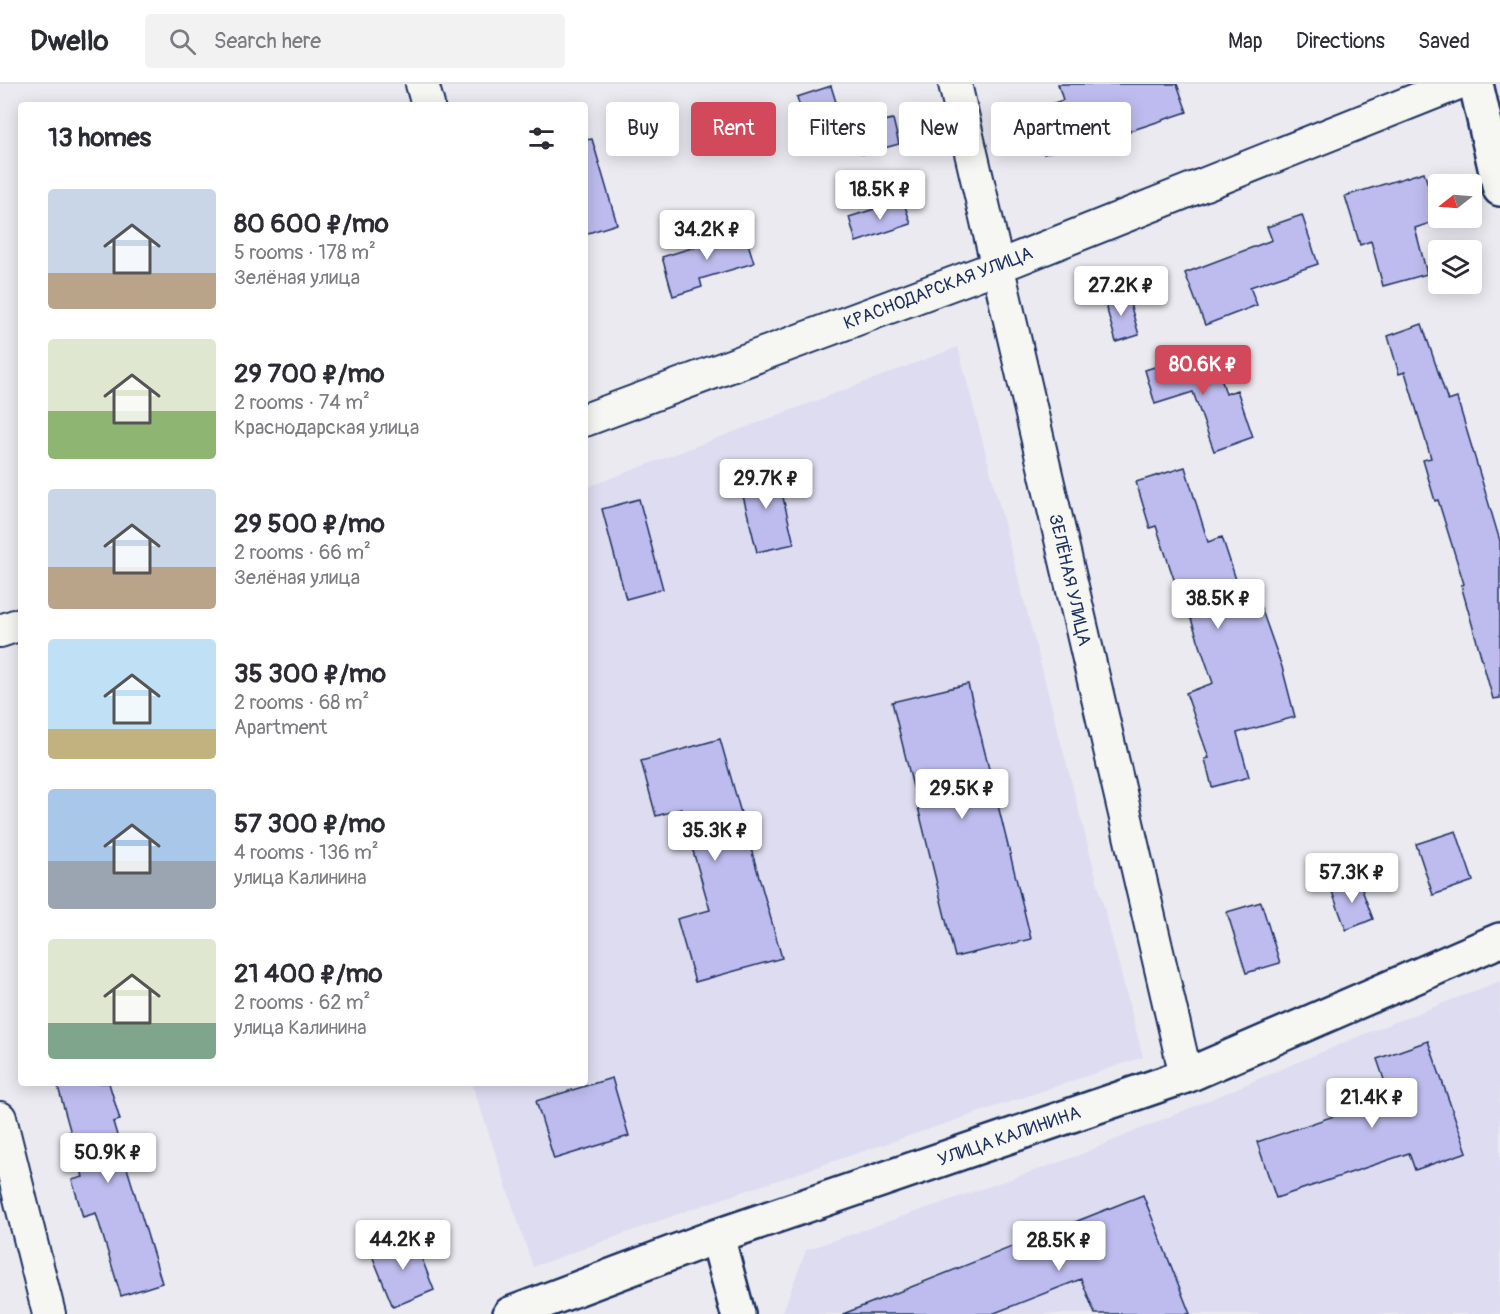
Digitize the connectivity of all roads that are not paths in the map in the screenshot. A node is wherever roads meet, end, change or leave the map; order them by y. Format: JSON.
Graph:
{"nodes":[{"id":1,"x":422,"y":84,"type":"edge"},
{"id":2,"x":955,"y":84,"type":"edge"},
{"id":3,"x":1456,"y":84,"type":"edge"},
{"id":4,"x":1476,"y":84,"type":"edge"},
{"id":5,"x":427,"y":102,"type":"edge"},
{"id":6,"x":1500,"y":189,"type":"edge"},
{"id":7,"x":997,"y":267,"type":"junction"},
{"id":8,"x":588,"y":419,"type":"edge"},
{"id":9,"x":18,"y":625,"type":"edge"},
{"id":10,"x":0,"y":631,"type":"edge"},
{"id":11,"x":1500,"y":940,"type":"edge"},
{"id":12,"x":1186,"y":1076,"type":"junction"},
{"id":13,"x":0,"y":1118,"type":"edge"},
{"id":14,"x":717,"y":1236,"type":"junction"},
{"id":15,"x":49,"y":1314,"type":"edge"},
{"id":16,"x":510,"y":1314,"type":"edge"},
{"id":17,"x":738,"y":1314,"type":"edge"}],
"edges":[{"from":1,"to":5,"type":"street"},
{"from":2,"to":7,"type":"street","name":"ЗЕЛЁНАЯ УЛИЦА"},
{"from":3,"to":7,"type":"street","name":"КРАСНОДАРСКАЯ УЛИЦА"},
{"from":4,"to":6,"type":"street"},
{"from":7,"to":8,"type":"street","name":"КРАСНОДАРСКАЯ УЛИЦА"},
{"from":7,"to":12,"type":"street","name":"ЗЕЛЁНАЯ УЛИЦА"},
{"from":9,"to":10,"type":"street"},
{"from":11,"to":12,"type":"street","name":"УЛИЦА КАЛИНИНА"},
{"from":12,"to":14,"type":"street","name":"УЛИЦА КАЛИНИНА"},
{"from":13,"to":15,"type":"street"},
{"from":14,"to":16,"type":"street","name":"УЛИЦА КАЛИНИНА"},
{"from":14,"to":17,"type":"street"}]}
